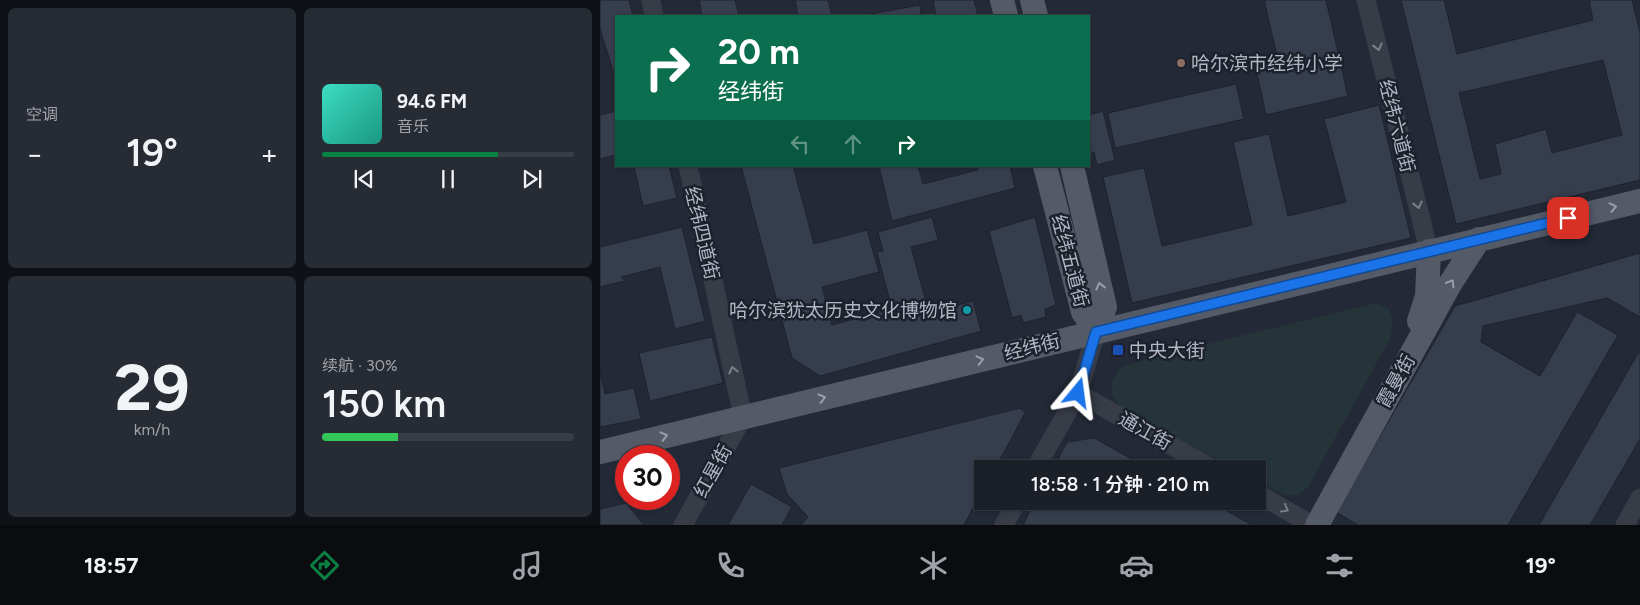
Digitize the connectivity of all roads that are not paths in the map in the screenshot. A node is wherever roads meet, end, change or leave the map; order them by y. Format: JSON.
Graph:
{"nodes":[{"id":1,"x":651,"y":0,"type":"edge"},
{"id":2,"x":1002,"y":0,"type":"edge"},
{"id":3,"x":1032,"y":0,"type":"edge"},
{"id":4,"x":1366,"y":0,"type":"edge"},
{"id":5,"x":654,"y":15,"type":"edge"},
{"id":6,"x":1006,"y":15,"type":"edge"},
{"id":7,"x":1036,"y":15,"type":"edge"},
{"id":8,"x":688,"y":167,"type":"edge"},
{"id":9,"x":1045,"y":167,"type":"edge"},
{"id":10,"x":1072,"y":167,"type":"edge"},
{"id":11,"x":1640,"y":201,"type":"edge"},
{"id":12,"x":1479,"y":239,"type":"junction"},
{"id":13,"x":1429,"y":251,"type":"junction"},
{"id":14,"x":1096,"y":332,"type":"junction"},
{"id":15,"x":1078,"y":393,"type":"junction"},
{"id":16,"x":743,"y":417,"type":"junction"},
{"id":17,"x":600,"y":452,"type":"edge"},
{"id":18,"x":1040,"y":460,"type":"edge"},
{"id":19,"x":1197,"y":460,"type":"edge"},
{"id":20,"x":1640,"y":498,"type":"edge"},
{"id":21,"x":1266,"y":499,"type":"edge"},
{"id":22,"x":1012,"y":510,"type":"edge"},
{"id":23,"x":1308,"y":524,"type":"edge"},
{"id":24,"x":683,"y":525,"type":"edge"},
{"id":25,"x":1004,"y":525,"type":"edge"},
{"id":26,"x":1625,"y":525,"type":"edge"}],
"edges":[{"from":1,"to":5,"type":"street"},
{"from":2,"to":6,"type":"main road"},
{"from":3,"to":7,"type":"main road"},
{"from":4,"to":13,"type":"street","name":"经纬六道街","one_way":true},
{"from":16,"to":8,"type":"street","name":"经纬四道街","one_way":true},
{"from":9,"to":14,"type":"main road","name":"经纬五道街"},
{"from":14,"to":10,"type":"main road","name":"经纬五道街","one_way":true},
{"from":12,"to":11,"type":"main road","name":"经纬街","one_way":true},
{"from":12,"to":13,"type":"main road","name":"经纬街"},
{"from":23,"to":12,"type":"main road","name":"霞曼街","one_way":true},
{"from":13,"to":14,"type":"main road","name":"经纬街"},
{"from":13,"to":23,"type":"main road","name":"霞曼街"},
{"from":14,"to":15,"type":"street"},
{"from":16,"to":14,"type":"main road","name":"经纬街","one_way":true},
{"from":15,"to":18,"type":"street"},
{"from":15,"to":19,"type":"street","name":"通江街"},
{"from":17,"to":16,"type":"main road","name":"经纬街","one_way":true},
{"from":16,"to":24,"type":"street","name":"红星街"},
{"from":20,"to":26,"type":"street"},
{"from":21,"to":23,"type":"street","one_way":true},
{"from":22,"to":25,"type":"street"}]}
